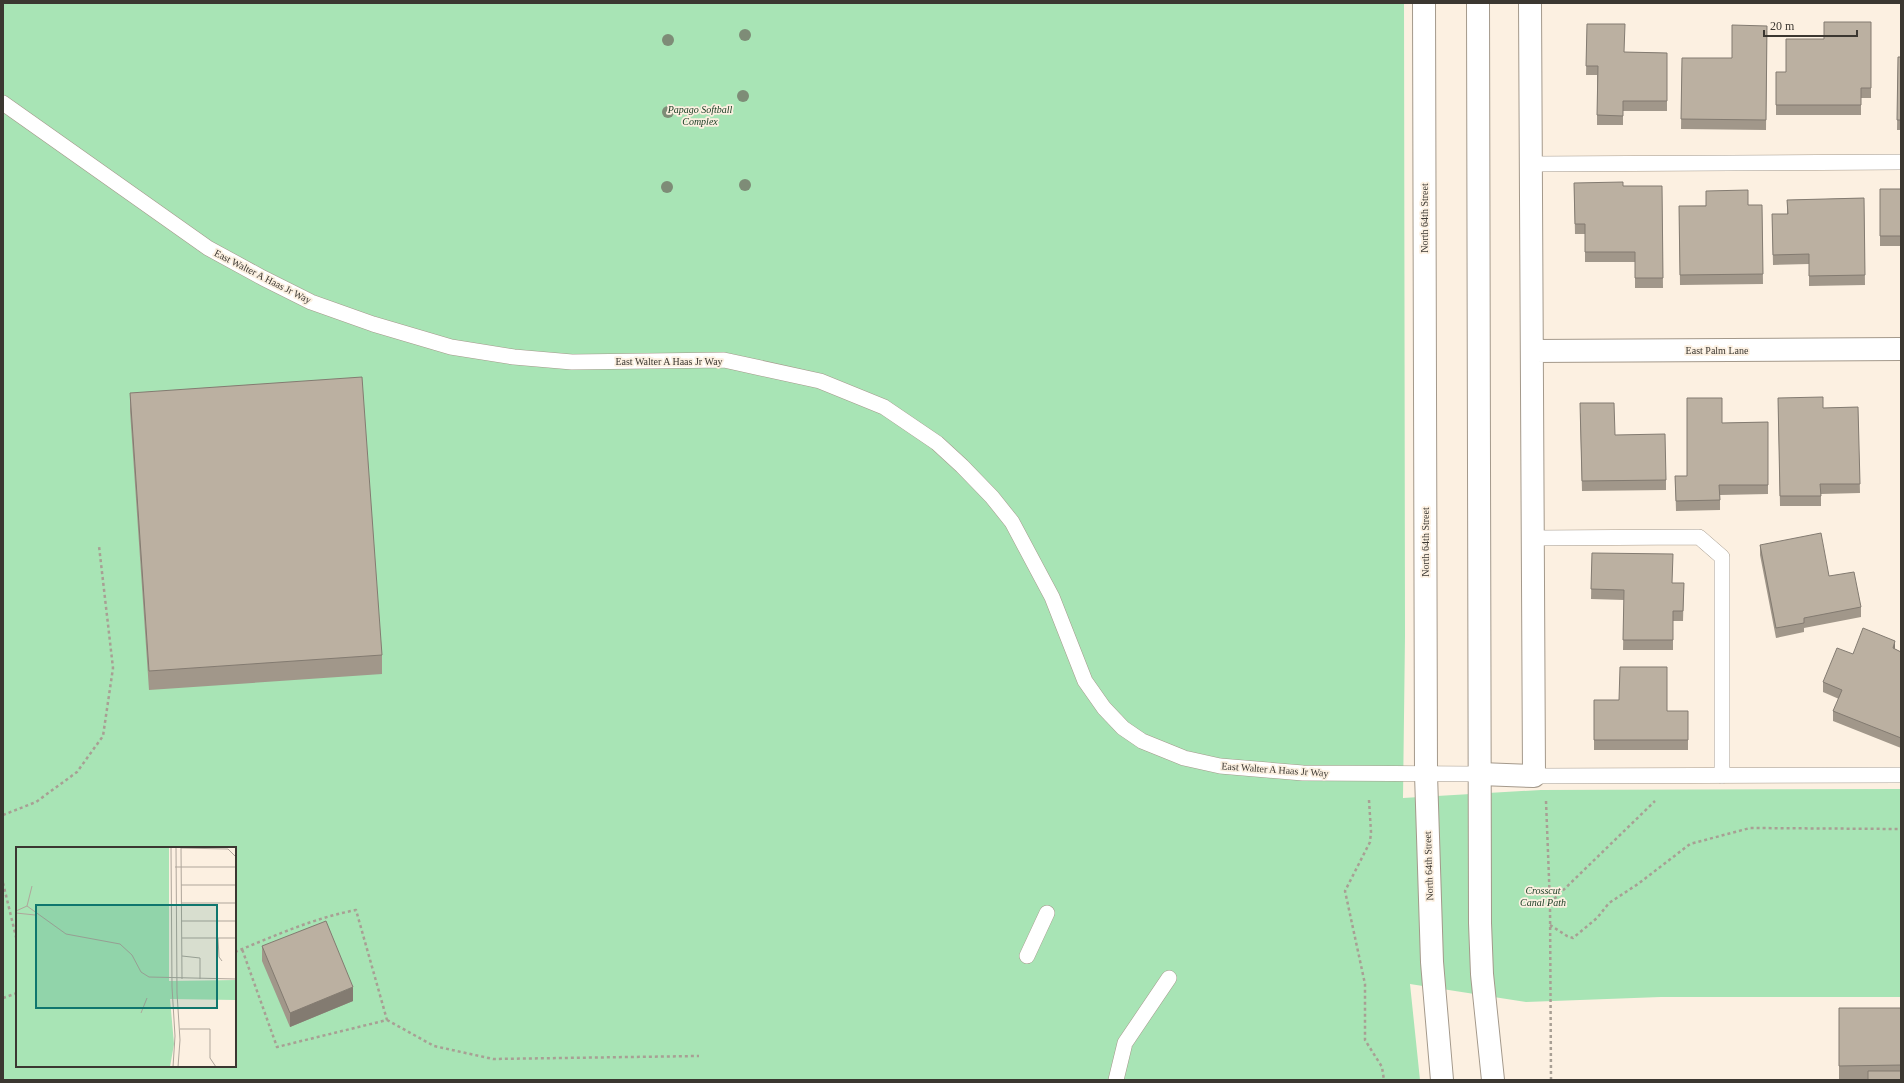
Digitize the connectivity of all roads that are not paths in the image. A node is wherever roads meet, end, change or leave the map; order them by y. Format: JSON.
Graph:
{"nodes":[{"id":1,"x":1424,"y":3,"type":"edge"},
{"id":2,"x":1478,"y":3,"type":"edge"},
{"id":3,"x":1530,"y":3,"type":"edge"},
{"id":4,"x":6,"y":106,"type":"edge"},
{"id":5,"x":1901,"y":162,"type":"edge"},
{"id":6,"x":1530,"y":164,"type":"junction"},
{"id":7,"x":1901,"y":349,"type":"edge"},
{"id":8,"x":1532,"y":351,"type":"junction"},
{"id":9,"x":1532,"y":538,"type":"junction"},
{"id":10,"x":1426,"y":774,"type":"junction"},
{"id":11,"x":1480,"y":774,"type":"junction"},
{"id":12,"x":1901,"y":775,"type":"edge"},
{"id":13,"x":1534,"y":776,"type":"junction"},
{"id":14,"x":1722,"y":776,"type":"junction"},
{"id":15,"x":1047,"y":913,"type":"dead end"},
{"id":16,"x":1027,"y":956,"type":"dead end"},
{"id":17,"x":1169,"y":978,"type":"dead end"},
{"id":18,"x":1116,"y":1080,"type":"edge"},
{"id":19,"x":1442,"y":1080,"type":"edge"},
{"id":20,"x":1493,"y":1080,"type":"edge"}],
"edges":[{"from":1,"to":10,"type":"main road","name":"North 64th Street"},
{"from":2,"to":11,"type":"main road"},
{"from":3,"to":6,"type":"main road"},
{"from":4,"to":10,"type":"lane","name":"East Walter A Haas Jr Way"},
{"from":5,"to":6,"type":"lane"},
{"from":6,"to":8,"type":"main road"},
{"from":7,"to":8,"type":"main road","name":"East Palm Lane"},
{"from":8,"to":9,"type":"main road"},
{"from":9,"to":13,"type":"main road"},
{"from":9,"to":14,"type":"lane"},
{"from":10,"to":11,"type":"lane","name":"East Walter A Haas Jr Way"},
{"from":10,"to":19,"type":"main road","name":"North 64th Street"},
{"from":11,"to":13,"type":"main road"},
{"from":11,"to":20,"type":"main road"},
{"from":12,"to":14,"type":"lane"},
{"from":13,"to":14,"type":"lane"},
{"from":15,"to":16,"type":"lane"},
{"from":17,"to":18,"type":"lane"}]}
